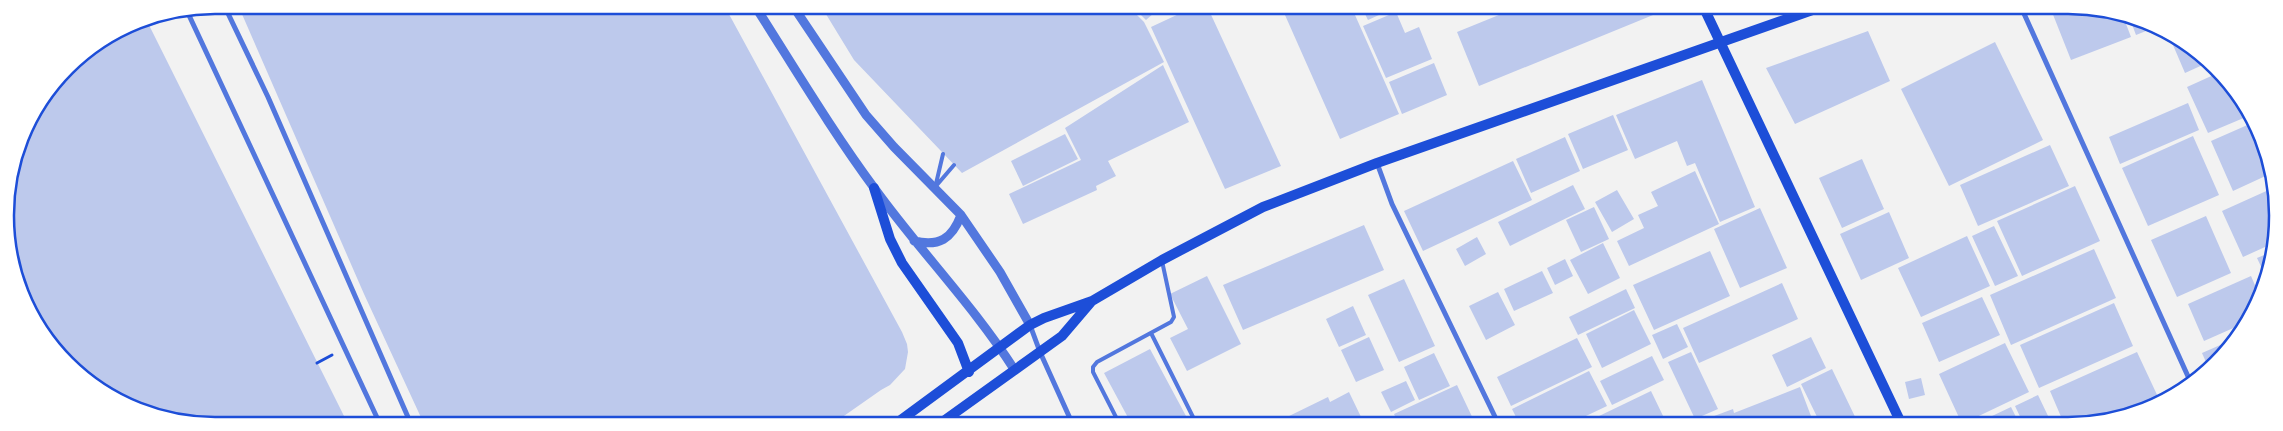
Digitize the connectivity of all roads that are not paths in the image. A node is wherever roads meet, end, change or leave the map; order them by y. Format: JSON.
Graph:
{"nodes":[{"id":1,"x":228,"y":14,"type":"edge"},
{"id":2,"x":760,"y":14,"type":"edge"},
{"id":3,"x":798,"y":14,"type":"edge"},
{"id":4,"x":1707,"y":14,"type":"edge"},
{"id":5,"x":1799,"y":14,"type":"edge"},
{"id":6,"x":2024,"y":14,"type":"edge"},
{"id":7,"x":189,"y":15,"type":"edge"},
{"id":8,"x":1721,"y":43,"type":"junction"},
{"id":9,"x":943,"y":154,"type":"dead end"},
{"id":10,"x":1377,"y":163,"type":"junction"},
{"id":11,"x":954,"y":165,"type":"dead end"},
{"id":12,"x":874,"y":188,"type":"junction"},
{"id":13,"x":935,"y":188,"type":"junction"},
{"id":14,"x":961,"y":215,"type":"junction"},
{"id":15,"x":914,"y":240,"type":"junction"},
{"id":16,"x":1162,"y":260,"type":"junction"},
{"id":17,"x":1092,"y":301,"type":"junction"},
{"id":18,"x":1030,"y":325,"type":"junction"},
{"id":19,"x":1151,"y":332,"type":"junction"},
{"id":20,"x":1000,"y":347,"type":"junction"},
{"id":21,"x":1040,"y":352,"type":"junction"},
{"id":22,"x":1014,"y":369,"type":"junction"},
{"id":23,"x":969,"y":372,"type":"junction"},
{"id":24,"x":2189,"y":377,"type":"edge"},
{"id":25,"x":377,"y":417,"type":"edge"},
{"id":26,"x":408,"y":417,"type":"edge"},
{"id":27,"x":905,"y":417,"type":"edge"},
{"id":28,"x":949,"y":417,"type":"edge"},
{"id":29,"x":1069,"y":417,"type":"edge"},
{"id":30,"x":1116,"y":417,"type":"edge"},
{"id":31,"x":1193,"y":417,"type":"edge"},
{"id":32,"x":1495,"y":417,"type":"edge"},
{"id":33,"x":1898,"y":417,"type":"edge"}],
"edges":[{"from":1,"to":26,"type":"street"},
{"from":2,"to":12,"type":"street"},
{"from":3,"to":13,"type":"street"},
{"from":4,"to":8,"type":"main road"},
{"from":5,"to":8,"type":"main road"},
{"from":6,"to":24,"type":"street"},
{"from":7,"to":25,"type":"street"},
{"from":8,"to":10,"type":"main road"},
{"from":8,"to":33,"type":"main road"},
{"from":9,"to":13,"type":"lane"},
{"from":10,"to":16,"type":"main road"},
{"from":10,"to":32,"type":"street"},
{"from":11,"to":13,"type":"lane"},
{"from":12,"to":15,"type":"street"},
{"from":12,"to":23,"type":"main road"},
{"from":13,"to":14,"type":"street"},
{"from":14,"to":15,"type":"street"},
{"from":14,"to":18,"type":"street"},
{"from":15,"to":20,"type":"street"},
{"from":16,"to":17,"type":"main road"},
{"from":16,"to":19,"type":"lane"},
{"from":17,"to":18,"type":"main road"},
{"from":17,"to":21,"type":"main road"},
{"from":18,"to":20,"type":"main road"},
{"from":18,"to":21,"type":"street"},
{"from":19,"to":30,"type":"lane"},
{"from":19,"to":31,"type":"lane"},
{"from":20,"to":22,"type":"street"},
{"from":20,"to":23,"type":"main road"},
{"from":21,"to":22,"type":"main road"},
{"from":21,"to":29,"type":"street"},
{"from":22,"to":28,"type":"main road"},
{"from":23,"to":27,"type":"main road"}]}
